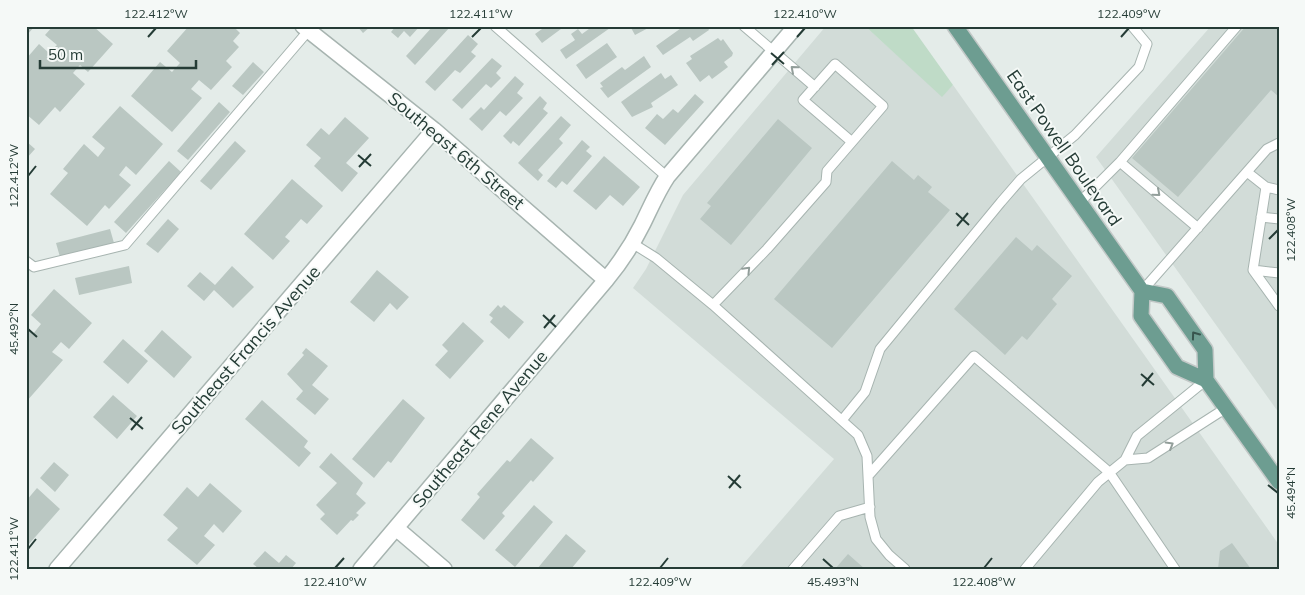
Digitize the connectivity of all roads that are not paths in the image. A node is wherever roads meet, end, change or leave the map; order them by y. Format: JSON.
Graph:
{"nodes":[{"id":1,"x":495,"y":26,"type":"edge"},
{"id":2,"x":744,"y":26,"type":"edge"},
{"id":3,"x":796,"y":26,"type":"edge"},
{"id":4,"x":955,"y":26,"type":"edge"},
{"id":5,"x":1132,"y":26,"type":"edge"},
{"id":6,"x":1238,"y":26,"type":"edge"},
{"id":7,"x":306,"y":28,"type":"edge"},
{"id":8,"x":773,"y":51,"type":"junction"},
{"id":9,"x":815,"y":87,"type":"junction"},
{"id":10,"x":434,"y":130,"type":"junction"},
{"id":11,"x":852,"y":142,"type":"junction"},
{"id":12,"x":1279,"y":143,"type":"edge"},
{"id":13,"x":1048,"y":158,"type":"junction"},
{"id":14,"x":1120,"y":162,"type":"junction"},
{"id":15,"x":1248,"y":172,"type":"junction"},
{"id":16,"x":667,"y":177,"type":"junction"},
{"id":17,"x":1266,"y":187,"type":"junction"},
{"id":18,"x":1279,"y":190,"type":"edge"},
{"id":19,"x":1079,"y":203,"type":"junction"},
{"id":20,"x":1261,"y":217,"type":"junction"},
{"id":21,"x":1279,"y":220,"type":"edge"},
{"id":22,"x":1198,"y":228,"type":"junction"},
{"id":23,"x":632,"y":243,"type":"junction"},
{"id":24,"x":26,"y":261,"type":"edge"},
{"id":25,"x":1253,"y":270,"type":"junction"},
{"id":26,"x":1279,"y":273,"type":"edge"},
{"id":27,"x":606,"y":280,"type":"junction"},
{"id":28,"x":1142,"y":291,"type":"junction"},
{"id":29,"x":713,"y":305,"type":"junction"},
{"id":30,"x":1279,"y":306,"type":"edge"},
{"id":31,"x":1206,"y":380,"type":"junction"},
{"id":32,"x":1226,"y":408,"type":"junction"},
{"id":33,"x":843,"y":419,"type":"junction"},
{"id":34,"x":1125,"y":460,"type":"junction"},
{"id":35,"x":1109,"y":472,"type":"junction"},
{"id":36,"x":868,"y":476,"type":"junction"},
{"id":37,"x":1279,"y":482,"type":"edge"},
{"id":38,"x":870,"y":507,"type":"junction"},
{"id":39,"x":396,"y":528,"type":"junction"},
{"id":40,"x":57,"y":569,"type":"edge"},
{"id":41,"x":361,"y":569,"type":"edge"},
{"id":42,"x":444,"y":569,"type":"edge"},
{"id":43,"x":793,"y":569,"type":"edge"},
{"id":44,"x":905,"y":569,"type":"edge"},
{"id":45,"x":1025,"y":569,"type":"edge"},
{"id":46,"x":1175,"y":569,"type":"edge"}],
"edges":[{"from":1,"to":16,"type":"lane"},
{"from":2,"to":8,"type":"lane"},
{"from":3,"to":8,"type":"street","name":"Southeast Rene Avenue"},
{"from":4,"to":13,"type":"main road","name":"East Powell Boulevard"},
{"from":5,"to":13,"type":"lane"},
{"from":6,"to":14,"type":"lane"},
{"from":7,"to":10,"type":"street","name":"Southeast 6th Street"},
{"from":7,"to":24,"type":"lane"},
{"from":9,"to":8,"type":"lane","one_way":true},
{"from":8,"to":16,"type":"street","name":"Southeast Rene Avenue"},
{"from":9,"to":11,"type":"lane"},
{"from":9,"to":11,"type":"lane"},
{"from":10,"to":27,"type":"street","name":"Southeast 6th Street"},
{"from":10,"to":40,"type":"street","name":"Southeast Francis Avenue"},
{"from":29,"to":11,"type":"lane","one_way":true},
{"from":12,"to":15,"type":"lane"},
{"from":13,"to":19,"type":"main road","name":"East Powell Boulevard"},
{"from":13,"to":33,"type":"lane"},
{"from":14,"to":19,"type":"lane"},
{"from":14,"to":22,"type":"lane","one_way":true},
{"from":15,"to":17,"type":"lane"},
{"from":15,"to":22,"type":"lane"},
{"from":16,"to":23,"type":"street","name":"Southeast Rene Avenue"},
{"from":17,"to":18,"type":"lane"},
{"from":17,"to":20,"type":"lane"},
{"from":19,"to":28,"type":"main road","name":"East Powell Boulevard"},
{"from":20,"to":21,"type":"lane"},
{"from":20,"to":25,"type":"lane"},
{"from":22,"to":28,"type":"lane"},
{"from":23,"to":27,"type":"street","name":"Southeast Rene Avenue"},
{"from":23,"to":29,"type":"lane"},
{"from":25,"to":26,"type":"lane"},
{"from":25,"to":30,"type":"lane"},
{"from":27,"to":39,"type":"street","name":"Southeast Rene Avenue"},
{"from":28,"to":31,"type":"main road"},
{"from":31,"to":28,"type":"main road","one_way":true},
{"from":29,"to":33,"type":"lane"},
{"from":31,"to":32,"type":"main road"},
{"from":31,"to":34,"type":"lane"},
{"from":34,"to":32,"type":"lane","one_way":true},
{"from":32,"to":37,"type":"main road"},
{"from":33,"to":36,"type":"lane"},
{"from":34,"to":35,"type":"lane"},
{"from":35,"to":36,"type":"lane"},
{"from":35,"to":45,"type":"lane"},
{"from":35,"to":46,"type":"lane"},
{"from":36,"to":38,"type":"lane"},
{"from":38,"to":43,"type":"lane"},
{"from":38,"to":44,"type":"lane"},
{"from":39,"to":41,"type":"street","name":"Southeast Rene Avenue"},
{"from":39,"to":42,"type":"street"}]}
